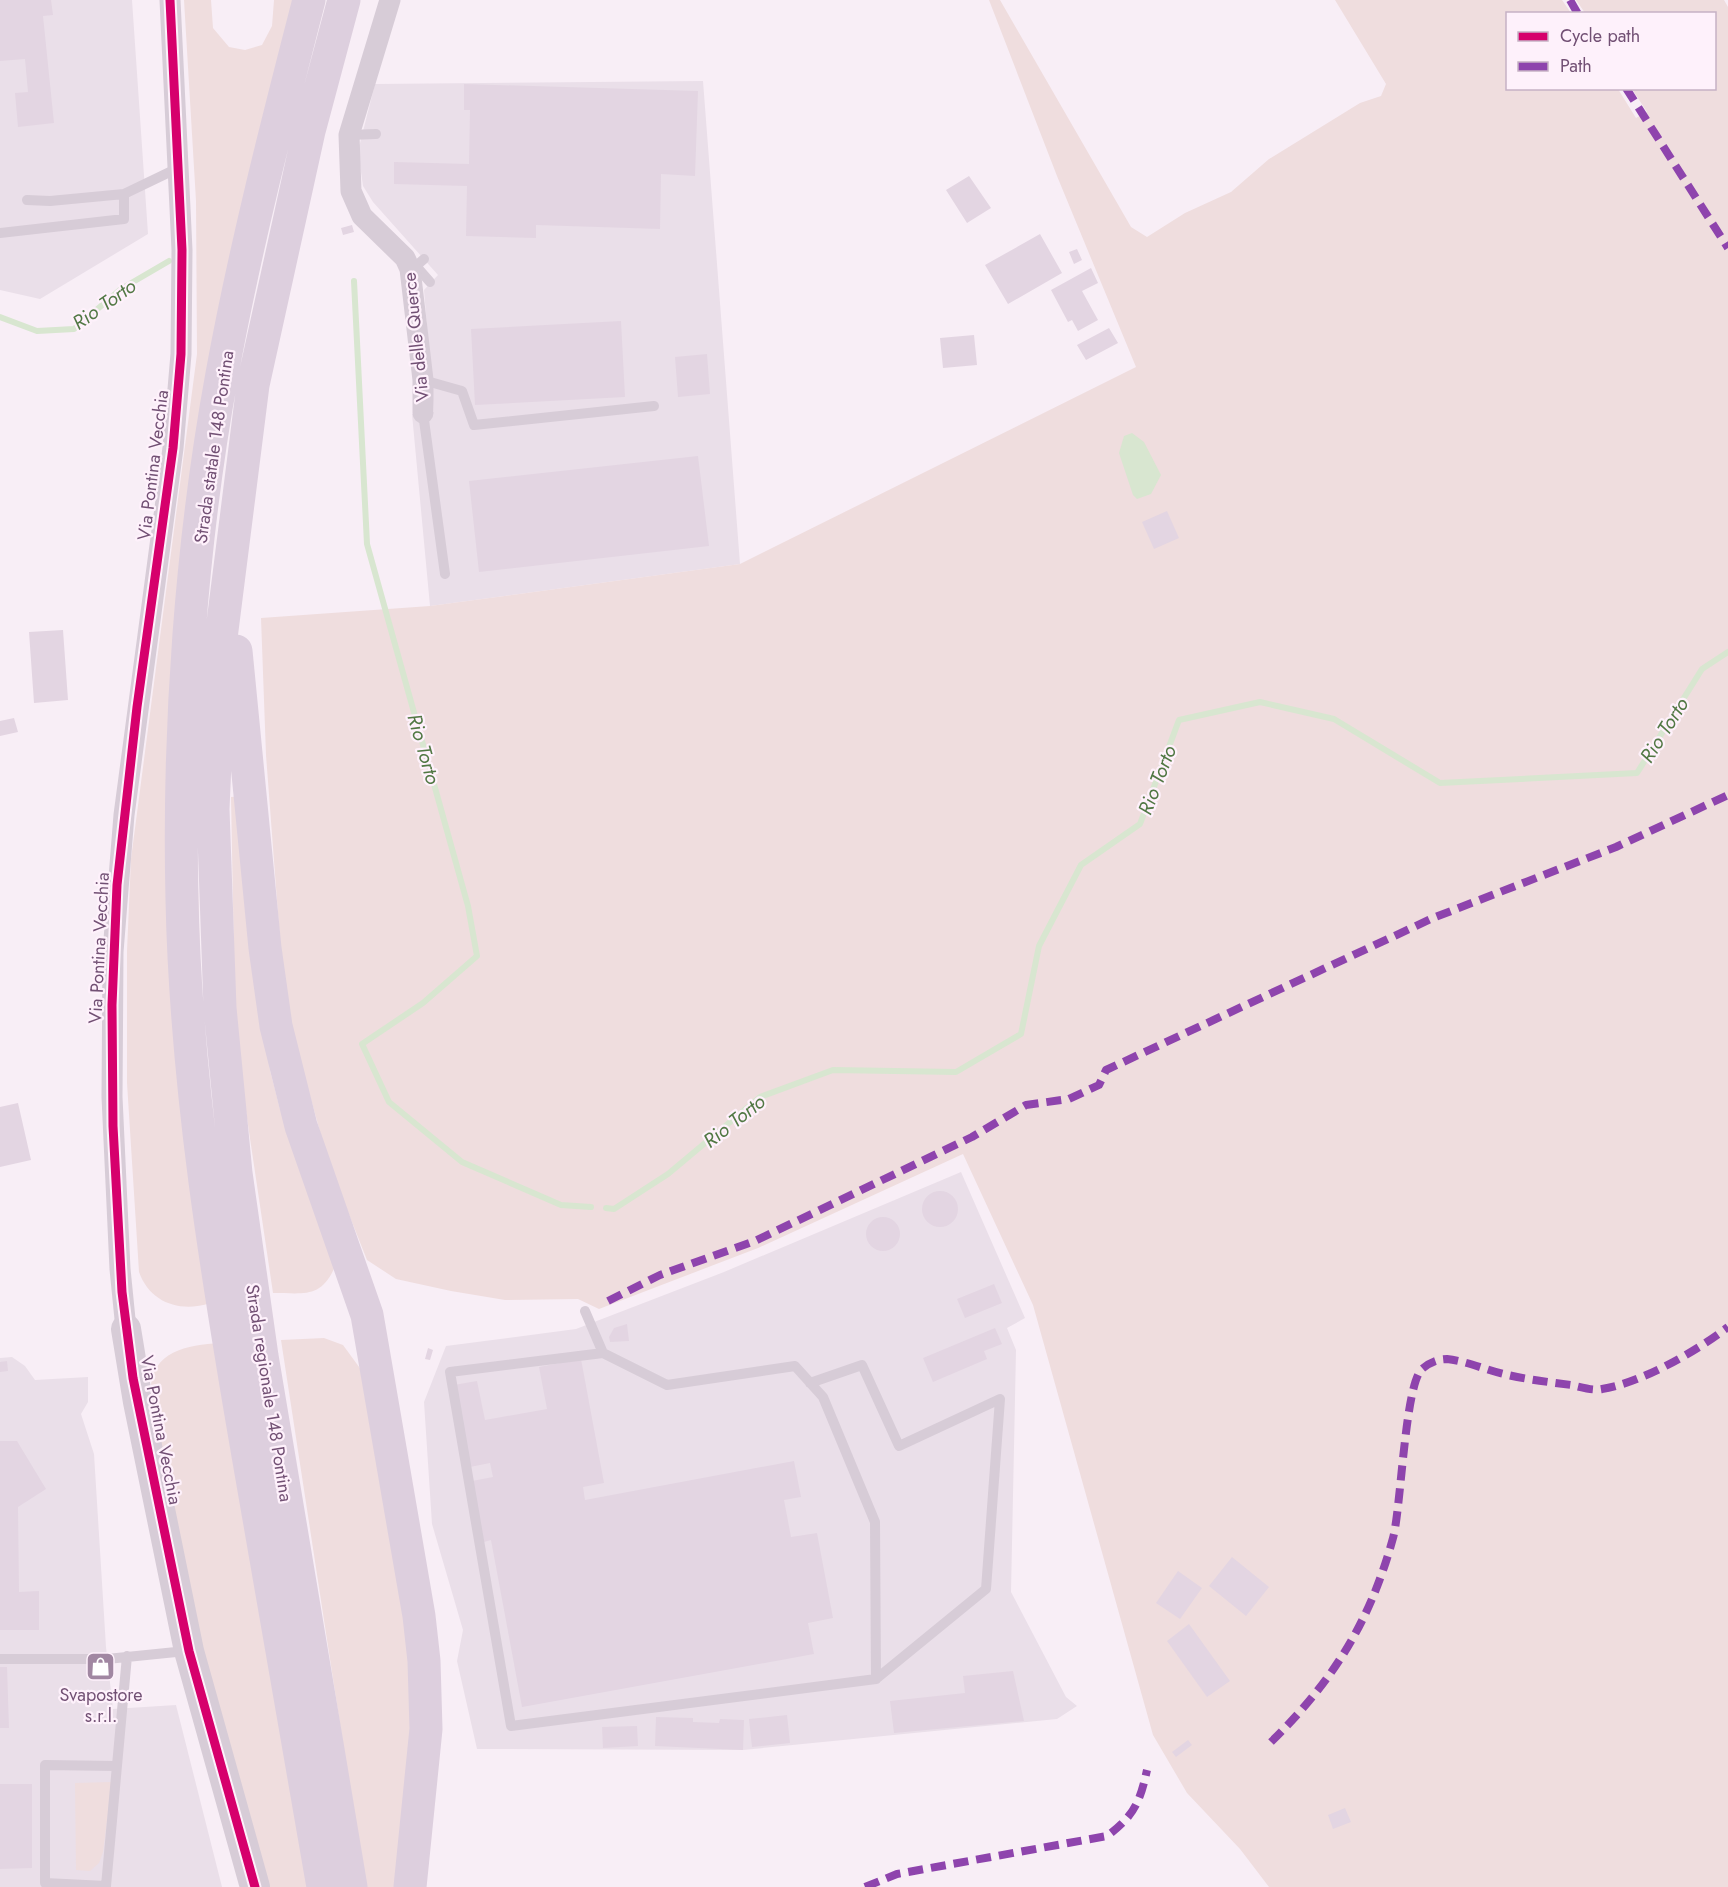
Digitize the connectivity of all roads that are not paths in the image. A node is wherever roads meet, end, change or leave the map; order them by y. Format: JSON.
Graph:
{"nodes":[{"id":1,"x":170,"y":0,"type":"edge"},
{"id":2,"x":309,"y":0,"type":"edge"},
{"id":3,"x":344,"y":0,"type":"edge"},
{"id":4,"x":390,"y":0,"type":"edge"},
{"id":5,"x":376,"y":134,"type":"dead end"},
{"id":6,"x":349,"y":135,"type":"junction"},
{"id":7,"x":176,"y":169,"type":"junction"},
{"id":8,"x":124,"y":194,"type":"junction"},
{"id":9,"x":27,"y":200,"type":"dead end"},
{"id":10,"x":0,"y":233,"type":"edge"},
{"id":11,"x":415,"y":261,"type":"junction"},
{"id":12,"x":430,"y":282,"type":"dead end"},
{"id":13,"x":423,"y":380,"type":"junction"},
{"id":14,"x":654,"y":406,"type":"dead end"},
{"id":15,"x":423,"y":413,"type":"joint"},
{"id":16,"x":228,"y":569,"type":"junction"},
{"id":17,"x":445,"y":574,"type":"dead end"},
{"id":18,"x":214,"y":896,"type":"joint"},
{"id":19,"x":182,"y":903,"type":"joint"},
{"id":20,"x":585,"y":1311,"type":"dead end"},
{"id":21,"x":126,"y":1329,"type":"joint"},
{"id":22,"x":603,"y":1353,"type":"junction"},
{"id":23,"x":246,"y":1356,"type":"junction"},
{"id":24,"x":810,"y":1383,"type":"junction"},
{"id":25,"x":189,"y":1651,"type":"junction"},
{"id":26,"x":127,"y":1656,"type":"junction"},
{"id":27,"x":0,"y":1659,"type":"edge"},
{"id":28,"x":876,"y":1679,"type":"junction"},
{"id":29,"x":116,"y":1766,"type":"junction"},
{"id":30,"x":255,"y":1887,"type":"edge"},
{"id":31,"x":323,"y":1887,"type":"edge"},
{"id":32,"x":351,"y":1887,"type":"edge"},
{"id":33,"x":410,"y":1887,"type":"edge"}],
"edges":[{"from":1,"to":7,"type":"street","name":"Via Pontina Vecchia"},
{"from":2,"to":19,"type":"highway","name":"Strada statale 148 Pontina"},
{"from":3,"to":16,"type":"highway","name":"Strada statale 148 Pontina"},
{"from":4,"to":6,"type":"street","name":"Via delle Querce"},
{"from":5,"to":6,"type":"lane"},
{"from":6,"to":11,"type":"street","name":"Via delle Querce"},
{"from":7,"to":8,"type":"lane"},
{"from":7,"to":21,"type":"street","name":"Via Pontina Vecchia"},
{"from":8,"to":9,"type":"lane"},
{"from":8,"to":10,"type":"lane"},
{"from":11,"to":12,"type":"lane"},
{"from":11,"to":13,"type":"street","name":"Via delle Querce"},
{"from":13,"to":14,"type":"lane"},
{"from":13,"to":15,"type":"street","name":"Via delle Querce"},
{"from":15,"to":17,"type":"lane"},
{"from":16,"to":18,"type":"highway","name":"Strada statale 148 Pontina"},
{"from":16,"to":33,"type":"highway"},
{"from":18,"to":23,"type":"highway","name":"Strada regionale 148 Pontina"},
{"from":19,"to":23,"type":"highway","name":"Strada regionale 148 Pontina"},
{"from":20,"to":22,"type":"lane"},
{"from":21,"to":25,"type":"street","name":"Via Pontina Vecchia"},
{"from":22,"to":24,"type":"lane"},
{"from":22,"to":28,"type":"lane"},
{"from":23,"to":31,"type":"highway","name":"Strada regionale 148 Pontina"},
{"from":23,"to":32,"type":"highway","name":"Strada regionale 148 Pontina"},
{"from":24,"to":28,"type":"lane"},
{"from":24,"to":28,"type":"lane"},
{"from":25,"to":26,"type":"lane"},
{"from":25,"to":30,"type":"street","name":"Via Pontina Vecchia"},
{"from":26,"to":27,"type":"lane"},
{"from":26,"to":29,"type":"lane"},
{"from":29,"to":29,"type":"lane"}]}
